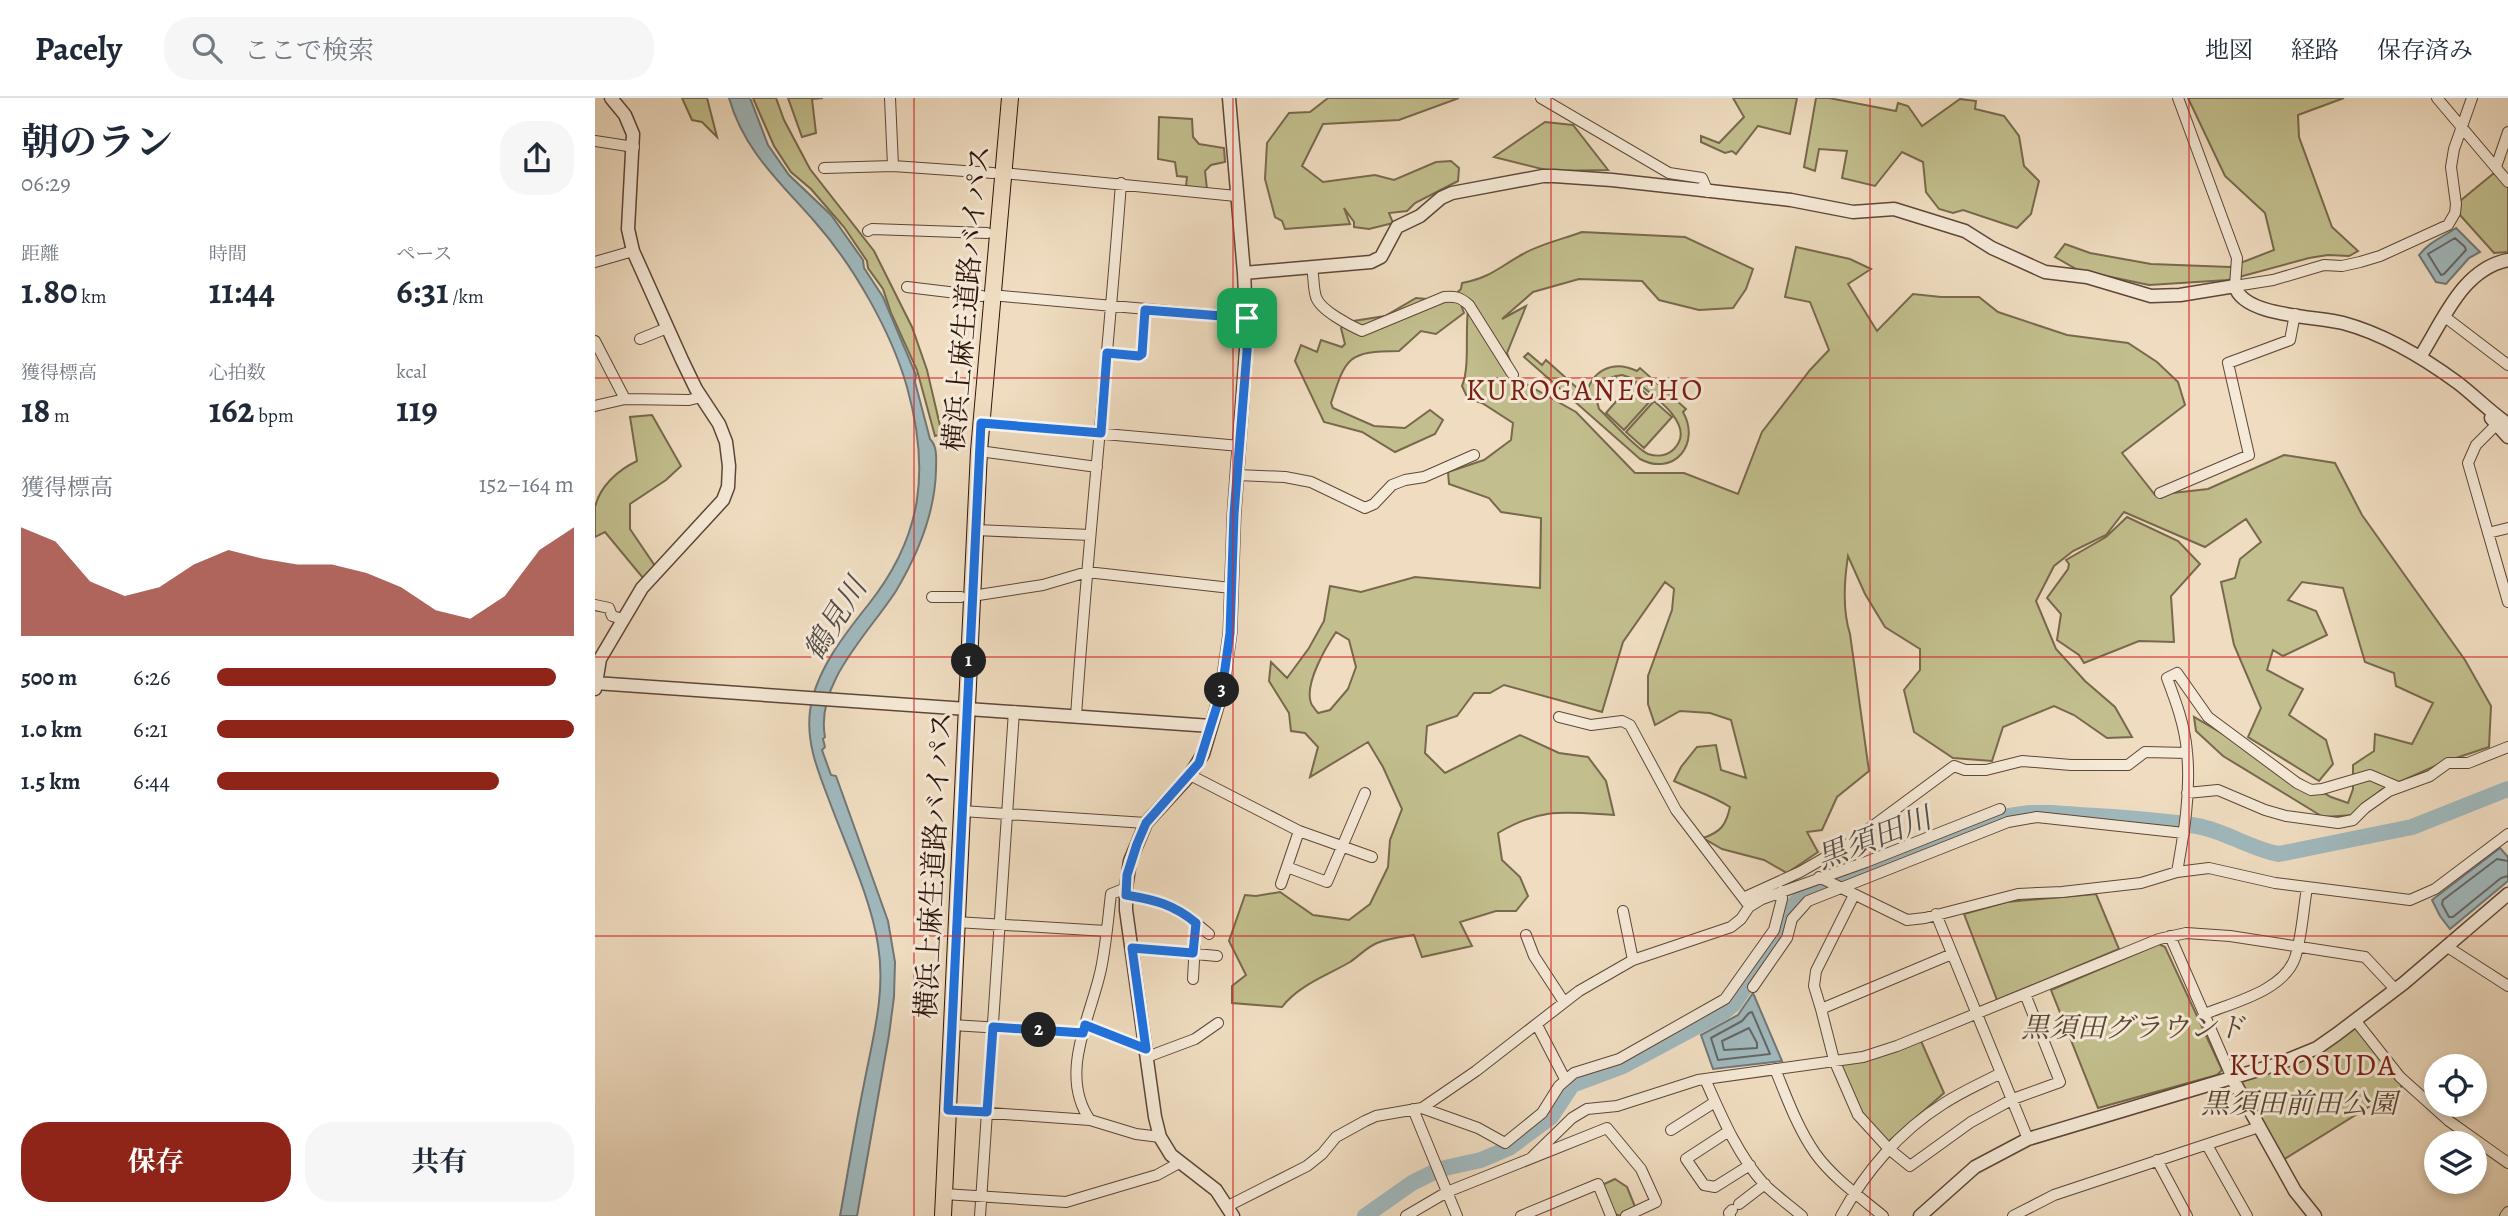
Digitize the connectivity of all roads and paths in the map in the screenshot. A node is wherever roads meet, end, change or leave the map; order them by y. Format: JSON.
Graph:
{"nodes":[{"id":1,"x":611,"y":98,"type":"edge"},
{"id":2,"x":890,"y":98,"type":"edge"},
{"id":3,"x":999,"y":98,"type":"edge"},
{"id":4,"x":1010,"y":98,"type":"edge"},
{"id":5,"x":1229,"y":98,"type":"edge"},
{"id":6,"x":1541,"y":98,"type":"edge"},
{"id":7,"x":2178,"y":98,"type":"edge"},
{"id":8,"x":2437,"y":98,"type":"edge"},
{"id":9,"x":2472,"y":98,"type":"edge"},
{"id":10,"x":2461,"y":128,"type":"junction"},
{"id":11,"x":2508,"y":132,"type":"edge"},
{"id":12,"x":595,"y":141,"type":"edge"},
{"id":13,"x":634,"y":147,"type":"junction"},
{"id":14,"x":894,"y":166,"type":"junction"},
{"id":15,"x":2496,"y":167,"type":"junction"},
{"id":16,"x":824,"y":168,"type":"dead end"},
{"id":17,"x":998,"y":173,"type":"junction"},
{"id":18,"x":2508,"y":182,"type":"edge"},
{"id":19,"x":1121,"y":183,"type":"junction"},
{"id":20,"x":1708,"y":192,"type":"junction"},
{"id":21,"x":1236,"y":196,"type":"junction"},
{"id":22,"x":868,"y":231,"type":"dead end"},
{"id":23,"x":987,"y":233,"type":"junction"},
{"id":24,"x":633,"y":251,"type":"junction"},
{"id":25,"x":2508,"y":260,"type":"edge"},
{"id":26,"x":595,"y":262,"type":"edge"},
{"id":27,"x":1313,"y":268,"type":"junction"},
{"id":28,"x":1244,"y":273,"type":"junction"},
{"id":29,"x":2235,"y":286,"type":"junction"},
{"id":30,"x":907,"y":287,"type":"dead end"},
{"id":31,"x":986,"y":295,"type":"junction"},
{"id":32,"x":1111,"y":307,"type":"junction"},
{"id":33,"x":1145,"y":310,"type":"junction"},
{"id":34,"x":2295,"y":314,"type":"junction"},
{"id":35,"x":2445,"y":317,"type":"junction"},
{"id":36,"x":1247,"y":318,"type":"junction"},
{"id":37,"x":667,"y":328,"type":"junction"},
{"id":38,"x":640,"y":339,"type":"dead end"},
{"id":39,"x":595,"y":341,"type":"edge"},
{"id":40,"x":1107,"y":353,"type":"junction"},
{"id":41,"x":2420,"y":357,"type":"junction"},
{"id":42,"x":600,"y":364,"type":"edge"},
{"id":43,"x":2508,"y":365,"type":"edge"},
{"id":44,"x":1513,"y":374,"type":"dead end"},
{"id":45,"x":701,"y":397,"type":"junction"},
{"id":46,"x":625,"y":399,"type":"junction"},
{"id":47,"x":595,"y":406,"type":"edge"},
{"id":48,"x":981,"y":423,"type":"junction"},
{"id":49,"x":2502,"y":424,"type":"edge"},
{"id":50,"x":1101,"y":433,"type":"junction"},
{"id":51,"x":2508,"y":437,"type":"edge"},
{"id":52,"x":1240,"y":446,"type":"junction"},
{"id":53,"x":979,"y":451,"type":"junction"},
{"id":54,"x":1474,"y":455,"type":"dead end"},
{"id":55,"x":1097,"y":467,"type":"junction"},
{"id":56,"x":1237,"y":475,"type":"junction"},
{"id":57,"x":2160,"y":492,"type":"dead end"},
{"id":58,"x":2508,"y":528,"type":"edge"},
{"id":59,"x":975,"y":530,"type":"junction"},
{"id":60,"x":2488,"y":533,"type":"junction"},
{"id":61,"x":1090,"y":535,"type":"junction"},
{"id":62,"x":1087,"y":572,"type":"junction"},
{"id":63,"x":1231,"y":588,"type":"junction"},
{"id":64,"x":966,"y":596,"type":"junction"},
{"id":65,"x":932,"y":597,"type":"dead end"},
{"id":66,"x":2508,"y":602,"type":"edge"},
{"id":67,"x":595,"y":605,"type":"edge"},
{"id":68,"x":623,"y":619,"type":"junction"},
{"id":69,"x":595,"y":683,"type":"edge"},
{"id":70,"x":595,"y":689,"type":"edge"},
{"id":71,"x":962,"y":707,"type":"junction"},
{"id":72,"x":1014,"y":711,"type":"junction"},
{"id":73,"x":1076,"y":716,"type":"junction"},
{"id":74,"x":1559,"y":717,"type":"dead end"},
{"id":75,"x":1210,"y":726,"type":"junction"},
{"id":76,"x":2508,"y":747,"type":"edge"},
{"id":77,"x":2187,"y":753,"type":"junction"},
{"id":78,"x":1190,"y":775,"type":"junction"},
{"id":79,"x":2398,"y":787,"type":"junction"},
{"id":80,"x":1365,"y":793,"type":"dead end"},
{"id":81,"x":2187,"y":793,"type":"junction"},
{"id":82,"x":2000,"y":809,"type":"dead end"},
{"id":83,"x":962,"y":811,"type":"junction"},
{"id":84,"x":1007,"y":814,"type":"junction"},
{"id":85,"x":1146,"y":823,"type":"junction"},
{"id":86,"x":1299,"y":831,"type":"junction"},
{"id":87,"x":2184,"y":832,"type":"junction"},
{"id":88,"x":2506,"y":840,"type":"edge"},
{"id":89,"x":1344,"y":846,"type":"junction"},
{"id":90,"x":1372,"y":857,"type":"dead end"},
{"id":91,"x":1287,"y":867,"type":"junction"},
{"id":92,"x":2177,"y":872,"type":"junction"},
{"id":93,"x":1822,"y":878,"type":"junction"},
{"id":94,"x":1281,"y":884,"type":"dead end"},
{"id":95,"x":1840,"y":888,"type":"junction"},
{"id":96,"x":2307,"y":888,"type":"junction"},
{"id":97,"x":1126,"y":891,"type":"junction"},
{"id":98,"x":2508,"y":894,"type":"edge"},
{"id":99,"x":1854,"y":895,"type":"junction"},
{"id":100,"x":1782,"y":896,"type":"junction"},
{"id":101,"x":1746,"y":902,"type":"junction"},
{"id":102,"x":1623,"y":911,"type":"dead end"},
{"id":103,"x":1936,"y":914,"type":"junction"},
{"id":104,"x":1797,"y":915,"type":"junction"},
{"id":105,"x":956,"y":922,"type":"junction"},
{"id":106,"x":1196,"y":923,"type":"junction"},
{"id":107,"x":1000,"y":924,"type":"junction"},
{"id":108,"x":1107,"y":931,"type":"junction"},
{"id":109,"x":1209,"y":934,"type":"dead end"},
{"id":110,"x":1525,"y":935,"type":"dead end"},
{"id":111,"x":2170,"y":936,"type":"junction"},
{"id":112,"x":2445,"y":946,"type":"junction"},
{"id":113,"x":2298,"y":947,"type":"junction"},
{"id":114,"x":1132,"y":948,"type":"junction"},
{"id":115,"x":1193,"y":953,"type":"junction"},
{"id":116,"x":1952,"y":954,"type":"junction"},
{"id":117,"x":1217,"y":956,"type":"dead end"},
{"id":118,"x":1633,"y":960,"type":"junction"},
{"id":119,"x":1193,"y":979,"type":"dead end"},
{"id":120,"x":2508,"y":986,"type":"edge"},
{"id":121,"x":1753,"y":987,"type":"dead end"},
{"id":122,"x":2395,"y":989,"type":"junction"},
{"id":123,"x":2025,"y":994,"type":"junction"},
{"id":124,"x":1564,"y":1002,"type":"junction"},
{"id":125,"x":1821,"y":1009,"type":"junction"},
{"id":126,"x":1977,"y":1014,"type":"junction"},
{"id":127,"x":2205,"y":1014,"type":"junction"},
{"id":128,"x":2355,"y":1020,"type":"junction"},
{"id":129,"x":1218,"y":1023,"type":"dead end"},
{"id":130,"x":1537,"y":1024,"type":"junction"},
{"id":131,"x":952,"y":1025,"type":"junction"},
{"id":132,"x":993,"y":1027,"type":"junction"},
{"id":133,"x":1084,"y":1029,"type":"junction"},
{"id":134,"x":1146,"y":1053,"type":"junction"},
{"id":135,"x":1834,"y":1060,"type":"junction"},
{"id":136,"x":1775,"y":1069,"type":"junction"},
{"id":137,"x":2001,"y":1073,"type":"junction"},
{"id":138,"x":2232,"y":1078,"type":"junction"},
{"id":139,"x":1565,"y":1079,"type":"junction"},
{"id":140,"x":1705,"y":1079,"type":"junction"},
{"id":141,"x":2013,"y":1099,"type":"junction"},
{"id":142,"x":1715,"y":1102,"type":"junction"},
{"id":143,"x":1417,"y":1109,"type":"junction"},
{"id":144,"x":948,"y":1110,"type":"junction"},
{"id":145,"x":987,"y":1112,"type":"junction"},
{"id":146,"x":1090,"y":1120,"type":"junction"},
{"id":147,"x":2259,"y":1127,"type":"junction"},
{"id":148,"x":1671,"y":1130,"type":"dead end"},
{"id":149,"x":1729,"y":1131,"type":"junction"},
{"id":150,"x":1160,"y":1138,"type":"junction"},
{"id":151,"x":2028,"y":1139,"type":"junction"},
{"id":152,"x":2207,"y":1145,"type":"junction"},
{"id":153,"x":1889,"y":1149,"type":"junction"},
{"id":154,"x":1532,"y":1157,"type":"junction"},
{"id":155,"x":2157,"y":1160,"type":"junction"},
{"id":156,"x":1179,"y":1163,"type":"junction"},
{"id":157,"x":2508,"y":1163,"type":"edge"},
{"id":158,"x":1750,"y":1164,"type":"junction"},
{"id":159,"x":1765,"y":1184,"type":"junction"},
{"id":160,"x":1446,"y":1190,"type":"junction"},
{"id":161,"x":1854,"y":1193,"type":"junction"},
{"id":162,"x":944,"y":1194,"type":"junction"},
{"id":163,"x":982,"y":1196,"type":"junction"},
{"id":164,"x":1734,"y":1210,"type":"edge"},
{"id":165,"x":1231,"y":1211,"type":"edge"},
{"id":166,"x":2185,"y":1214,"type":"edge"},
{"id":167,"x":934,"y":1216,"type":"edge"},
{"id":168,"x":943,"y":1216,"type":"edge"},
{"id":169,"x":980,"y":1216,"type":"edge"},
{"id":170,"x":1406,"y":1216,"type":"edge"},
{"id":171,"x":1457,"y":1216,"type":"edge"},
{"id":172,"x":1521,"y":1216,"type":"edge"},
{"id":173,"x":1611,"y":1216,"type":"edge"},
{"id":174,"x":1626,"y":1216,"type":"edge"},
{"id":175,"x":1802,"y":1216,"type":"edge"},
{"id":176,"x":1841,"y":1216,"type":"edge"},
{"id":177,"x":1883,"y":1216,"type":"edge"},
{"id":178,"x":1920,"y":1216,"type":"edge"},
{"id":179,"x":2013,"y":1216,"type":"edge"},
{"id":180,"x":2172,"y":1216,"type":"edge"},
{"id":181,"x":2247,"y":1216,"type":"edge"},
{"id":182,"x":2315,"y":1216,"type":"edge"}],
"edges":[{"from":1,"to":13,"type":"street"},
{"from":2,"to":14,"type":"street"},
{"from":3,"to":17,"type":"main road","name":"横浜上麻生道路バイパス"},
{"from":4,"to":17,"type":"main road","name":"横浜上麻生道路バイパス"},
{"from":5,"to":21,"type":"street"},
{"from":6,"to":20,"type":"street"},
{"from":7,"to":29,"type":"street"},
{"from":8,"to":10,"type":"street"},
{"from":9,"to":10,"type":"street"},
{"from":10,"to":15,"type":"street"},
{"from":10,"to":29,"type":"street"},
{"from":11,"to":15,"type":"street"},
{"from":12,"to":13,"type":"street"},
{"from":13,"to":24,"type":"street"},
{"from":14,"to":16,"type":"street"},
{"from":14,"to":17,"type":"street"},
{"from":15,"to":18,"type":"street"},
{"from":17,"to":19,"type":"street"},
{"from":17,"to":23,"type":"main road","name":"横浜上麻生道路バイパス"},
{"from":17,"to":31,"type":"main road","name":"横浜上麻生道路バイパス"},
{"from":19,"to":21,"type":"street"},
{"from":19,"to":32,"type":"street"},
{"from":20,"to":27,"type":"street"},
{"from":20,"to":29,"type":"street"},
{"from":21,"to":28,"type":"street"},
{"from":22,"to":23,"type":"street"},
{"from":23,"to":31,"type":"main road","name":"横浜上麻生道路バイパス"},
{"from":24,"to":26,"type":"street"},
{"from":24,"to":37,"type":"street"},
{"from":25,"to":35,"type":"street"},
{"from":27,"to":28,"type":"street"},
{"from":27,"to":44,"type":"street"},
{"from":28,"to":36,"type":"street"},
{"from":29,"to":34,"type":"street"},
{"from":30,"to":31,"type":"street"},
{"from":31,"to":32,"type":"street"},
{"from":31,"to":48,"type":"main road","name":"横浜上麻生道路バイパス"},
{"from":31,"to":64,"type":"main road","name":"横浜上麻生道路バイパス"},
{"from":32,"to":33,"type":"street"},
{"from":32,"to":40,"type":"street"},
{"from":33,"to":36,"type":"street"},
{"from":33,"to":40,"type":"street"},
{"from":34,"to":41,"type":"street"},
{"from":34,"to":57,"type":"street"},
{"from":35,"to":41,"type":"street"},
{"from":35,"to":43,"type":"street"},
{"from":36,"to":52,"type":"street"},
{"from":37,"to":38,"type":"street"},
{"from":37,"to":45,"type":"street"},
{"from":39,"to":42,"type":"street"},
{"from":40,"to":50,"type":"street"},
{"from":41,"to":49,"type":"street"},
{"from":42,"to":46,"type":"street"},
{"from":45,"to":46,"type":"street"},
{"from":45,"to":68,"type":"street"},
{"from":46,"to":47,"type":"street"},
{"from":48,"to":50,"type":"street"},
{"from":48,"to":53,"type":"main road","name":"横浜上麻生道路バイパス"},
{"from":49,"to":51,"type":"street"},
{"from":49,"to":60,"type":"street"},
{"from":50,"to":52,"type":"street"},
{"from":50,"to":55,"type":"street"},
{"from":52,"to":56,"type":"street"},
{"from":53,"to":55,"type":"street"},
{"from":53,"to":59,"type":"main road","name":"横浜上麻生道路バイパス"},
{"from":54,"to":56,"type":"street"},
{"from":55,"to":61,"type":"street"},
{"from":56,"to":63,"type":"street"},
{"from":58,"to":60,"type":"street"},
{"from":59,"to":61,"type":"street"},
{"from":59,"to":64,"type":"main road","name":"横浜上麻生道路バイパス"},
{"from":60,"to":66,"type":"street"},
{"from":61,"to":62,"type":"street"},
{"from":62,"to":63,"type":"street"},
{"from":62,"to":64,"type":"street"},
{"from":62,"to":73,"type":"street"},
{"from":63,"to":75,"type":"street"},
{"from":64,"to":65,"type":"street"},
{"from":64,"to":71,"type":"main road","name":"横浜上麻生道路バイパス"},
{"from":67,"to":68,"type":"street"},
{"from":68,"to":69,"type":"street"},
{"from":69,"to":70,"type":"street"},
{"from":69,"to":71,"type":"street"},
{"from":71,"to":72,"type":"street"},
{"from":71,"to":83,"type":"main road","name":"横浜上麻生道路バイパス"},
{"from":71,"to":167,"type":"main road","name":"横浜上麻生道路バイパス"},
{"from":72,"to":73,"type":"street"},
{"from":72,"to":84,"type":"street"},
{"from":73,"to":75,"type":"street"},
{"from":74,"to":101,"type":"street"},
{"from":75,"to":78,"type":"street"},
{"from":76,"to":79,"type":"street"},
{"from":77,"to":79,"type":"street"},
{"from":77,"to":81,"type":"street"},
{"from":77,"to":101,"type":"street"},
{"from":78,"to":85,"type":"street"},
{"from":78,"to":86,"type":"street"},
{"from":79,"to":81,"type":"street"},
{"from":80,"to":89,"type":"street"},
{"from":81,"to":87,"type":"street"},
{"from":82,"to":93,"type":"street"},
{"from":83,"to":84,"type":"street"},
{"from":83,"to":105,"type":"main road","name":"横浜上麻生道路バイパス"},
{"from":84,"to":85,"type":"street"},
{"from":84,"to":107,"type":"street"},
{"from":85,"to":97,"type":"street"},
{"from":86,"to":89,"type":"street"},
{"from":86,"to":91,"type":"street"},
{"from":87,"to":92,"type":"street"},
{"from":87,"to":95,"type":"street"},
{"from":88,"to":96,"type":"street"},
{"from":89,"to":90,"type":"street"},
{"from":89,"to":91,"type":"street"},
{"from":91,"to":94,"type":"street"},
{"from":92,"to":96,"type":"street"},
{"from":92,"to":103,"type":"street"},
{"from":93,"to":95,"type":"street"},
{"from":93,"to":100,"type":"street"},
{"from":95,"to":99,"type":"street"},
{"from":95,"to":104,"type":"street"},
{"from":96,"to":113,"type":"street"},
{"from":97,"to":106,"type":"street"},
{"from":97,"to":108,"type":"street"},
{"from":97,"to":114,"type":"street"},
{"from":98,"to":112,"type":"street"},
{"from":99,"to":103,"type":"street"},
{"from":99,"to":125,"type":"street"},
{"from":100,"to":101,"type":"street"},
{"from":100,"to":104,"type":"street"},
{"from":100,"to":139,"type":"street"},
{"from":101,"to":118,"type":"street"},
{"from":102,"to":118,"type":"street"},
{"from":103,"to":116,"type":"street"},
{"from":104,"to":121,"type":"street"},
{"from":105,"to":107,"type":"street"},
{"from":105,"to":131,"type":"main road","name":"横浜上麻生道路バイパス"},
{"from":106,"to":109,"type":"street"},
{"from":106,"to":115,"type":"street"},
{"from":107,"to":108,"type":"street"},
{"from":107,"to":132,"type":"street"},
{"from":108,"to":133,"type":"street"},
{"from":110,"to":124,"type":"street"},
{"from":111,"to":113,"type":"street"},
{"from":111,"to":123,"type":"street"},
{"from":111,"to":127,"type":"street"},
{"from":112,"to":120,"type":"street"},
{"from":112,"to":122,"type":"street"},
{"from":113,"to":122,"type":"street"},
{"from":113,"to":127,"type":"street"},
{"from":114,"to":115,"type":"street"},
{"from":114,"to":134,"type":"street"},
{"from":115,"to":117,"type":"street"},
{"from":115,"to":119,"type":"street"},
{"from":116,"to":125,"type":"street"},
{"from":116,"to":126,"type":"street"},
{"from":118,"to":124,"type":"street"},
{"from":122,"to":128,"type":"street"},
{"from":123,"to":126,"type":"street"},
{"from":123,"to":141,"type":"street"},
{"from":124,"to":130,"type":"street"},
{"from":125,"to":135,"type":"street"},
{"from":126,"to":135,"type":"street"},
{"from":126,"to":137,"type":"street"},
{"from":127,"to":138,"type":"street"},
{"from":128,"to":138,"type":"street"},
{"from":128,"to":157,"type":"street"},
{"from":129,"to":134,"type":"street"},
{"from":130,"to":139,"type":"street"},
{"from":130,"to":143,"type":"street"},
{"from":131,"to":132,"type":"street"},
{"from":131,"to":144,"type":"main road","name":"横浜上麻生道路バイパス"},
{"from":132,"to":133,"type":"street"},
{"from":132,"to":145,"type":"street"},
{"from":133,"to":134,"type":"street"},
{"from":133,"to":146,"type":"street"},
{"from":134,"to":150,"type":"street"},
{"from":135,"to":136,"type":"street"},
{"from":135,"to":153,"type":"street"},
{"from":136,"to":140,"type":"street"},
{"from":136,"to":161,"type":"street"},
{"from":137,"to":141,"type":"street"},
{"from":137,"to":153,"type":"street"},
{"from":138,"to":147,"type":"street"},
{"from":138,"to":151,"type":"street"},
{"from":139,"to":143,"type":"street"},
{"from":140,"to":142,"type":"street"},
{"from":140,"to":154,"type":"street"},
{"from":141,"to":151,"type":"street"},
{"from":141,"to":153,"type":"street"},
{"from":142,"to":148,"type":"street"},
{"from":142,"to":149,"type":"street"},
{"from":143,"to":160,"type":"street"},
{"from":143,"to":165,"type":"street"},
{"from":144,"to":145,"type":"street"},
{"from":144,"to":162,"type":"main road","name":"横浜上麻生道路バイパス"},
{"from":145,"to":146,"type":"street"},
{"from":145,"to":163,"type":"street"},
{"from":146,"to":150,"type":"street"},
{"from":147,"to":152,"type":"street"},
{"from":147,"to":182,"type":"street"},
{"from":149,"to":158,"type":"street"},
{"from":149,"to":158,"type":"street"},
{"from":150,"to":156,"type":"street"},
{"from":151,"to":178,"type":"street"},
{"from":152,"to":155,"type":"street"},
{"from":152,"to":181,"type":"street"},
{"from":153,"to":161,"type":"street"},
{"from":154,"to":160,"type":"street"},
{"from":154,"to":174,"type":"street"},
{"from":155,"to":166,"type":"street"},
{"from":155,"to":179,"type":"street"},
{"from":156,"to":163,"type":"street"},
{"from":156,"to":165,"type":"street"},
{"from":158,"to":159,"type":"street"},
{"from":159,"to":164,"type":"street"},
{"from":159,"to":175,"type":"street"},
{"from":160,"to":170,"type":"street"},
{"from":160,"to":171,"type":"street"},
{"from":161,"to":176,"type":"street"},
{"from":161,"to":177,"type":"street"},
{"from":162,"to":163,"type":"street"},
{"from":162,"to":168,"type":"main road","name":"横浜上麻生道路バイパス"},
{"from":163,"to":169,"type":"street"},
{"from":166,"to":180,"type":"street"},
{"from":172,"to":173,"type":"street"}]}
